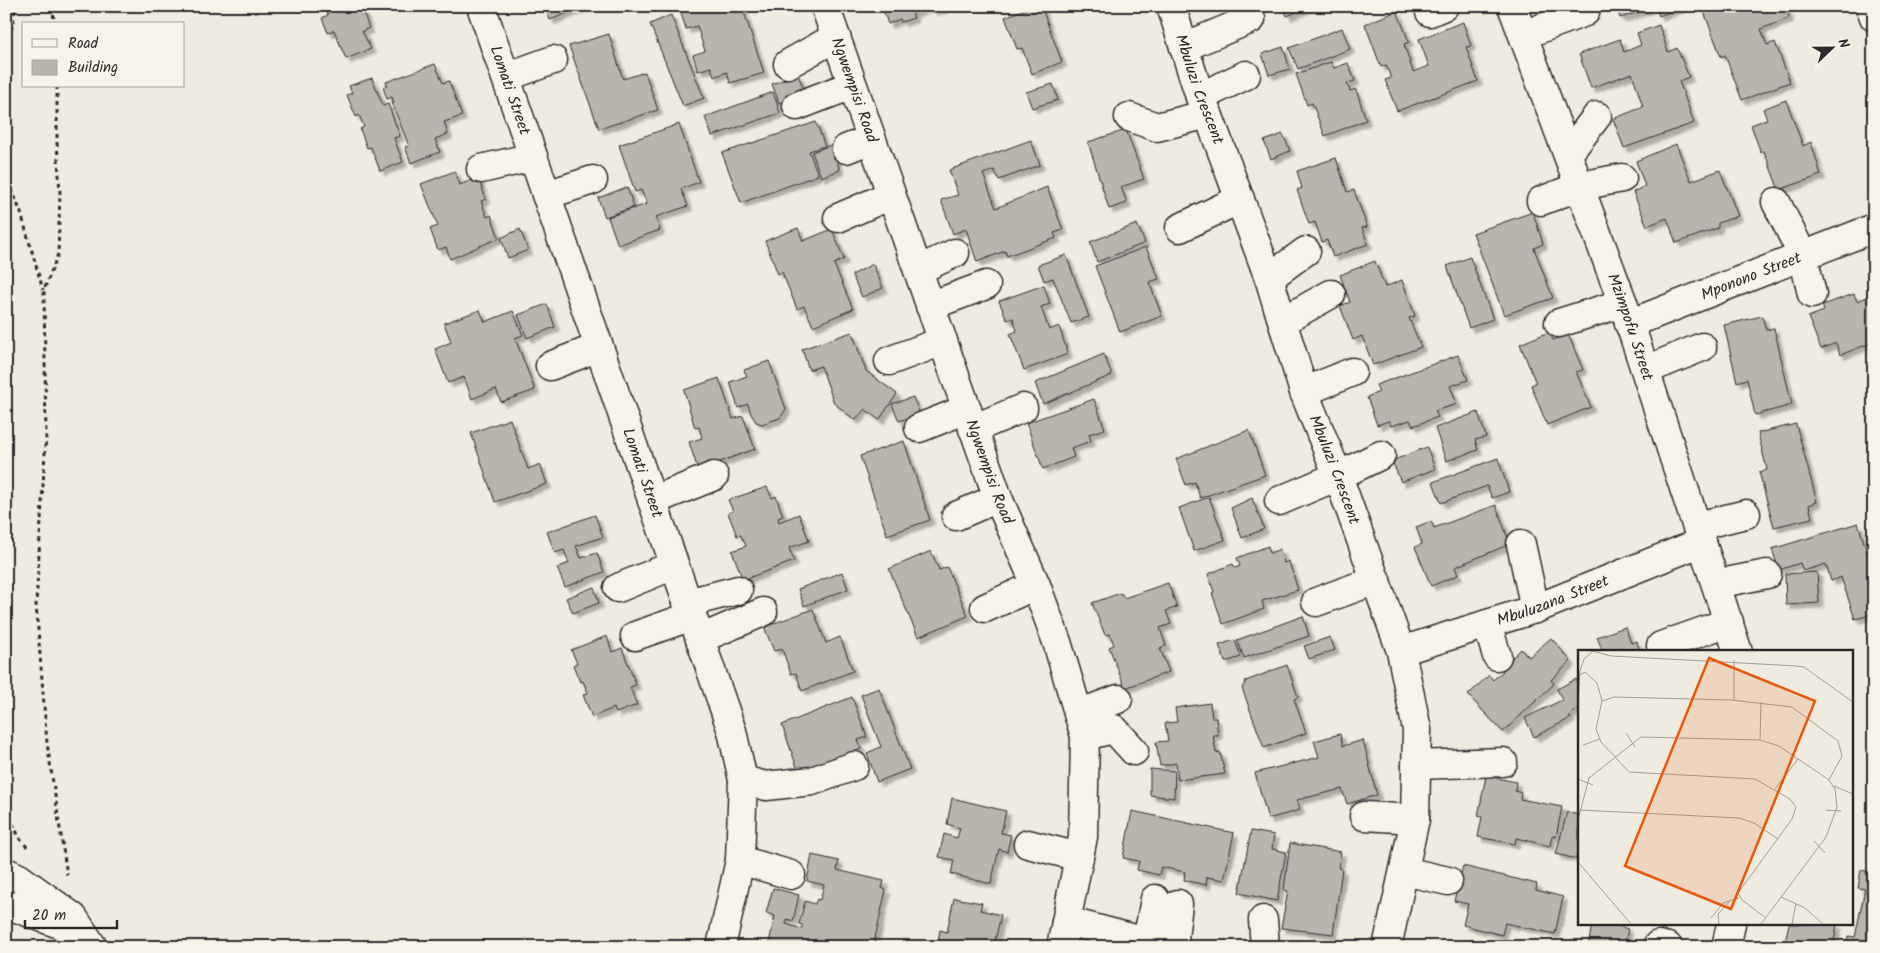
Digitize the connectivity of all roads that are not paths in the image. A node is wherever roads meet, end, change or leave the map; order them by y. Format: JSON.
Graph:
{"nodes":[{"id":1,"x":482,"y":6,"type":"edge"},
{"id":2,"x":825,"y":6,"type":"edge"},
{"id":3,"x":1171,"y":6,"type":"edge"},
{"id":4,"x":1512,"y":6,"type":"edge"},
{"id":5,"x":1870,"y":6,"type":"edge"},
{"id":6,"x":1585,"y":12,"type":"dead end"},
{"id":7,"x":1874,"y":17,"type":"edge"},
{"id":8,"x":1251,"y":19,"type":"dead end"},
{"id":9,"x":1523,"y":35,"type":"junction"},
{"id":10,"x":836,"y":37,"type":"junction"},
{"id":11,"x":1184,"y":47,"type":"junction"},
{"id":12,"x":553,"y":60,"type":"dead end"},
{"id":13,"x":788,"y":64,"type":"dead end"},
{"id":14,"x":1246,"y":75,"type":"dead end"},
{"id":15,"x":506,"y":77,"type":"junction"},
{"id":16,"x":852,"y":85,"type":"junction"},
{"id":17,"x":798,"y":106,"type":"dead end"},
{"id":18,"x":1204,"y":106,"type":"junction"},
{"id":19,"x":1597,"y":116,"type":"dead end"},
{"id":20,"x":1130,"y":117,"type":"dead end"},
{"id":21,"x":871,"y":139,"type":"junction"},
{"id":22,"x":846,"y":149,"type":"dead end"},
{"id":23,"x":1568,"y":154,"type":"junction"},
{"id":24,"x":533,"y":157,"type":"junction"},
{"id":25,"x":481,"y":169,"type":"dead end"},
{"id":26,"x":1622,"y":178,"type":"dead end"},
{"id":27,"x":592,"y":180,"type":"dead end"},
{"id":28,"x":1580,"y":186,"type":"junction"},
{"id":29,"x":546,"y":195,"type":"junction"},
{"id":30,"x":891,"y":195,"type":"junction"},
{"id":31,"x":1240,"y":199,"type":"junction"},
{"id":32,"x":1541,"y":201,"type":"dead end"},
{"id":33,"x":1776,"y":202,"type":"dead end"},
{"id":34,"x":838,"y":218,"type":"dead end"},
{"id":35,"x":1180,"y":228,"type":"dead end"},
{"id":36,"x":1874,"y":228,"type":"edge"},
{"id":37,"x":1306,"y":251,"type":"dead end"},
{"id":38,"x":955,"y":253,"type":"dead end"},
{"id":39,"x":1803,"y":256,"type":"junction"},
{"id":40,"x":918,"y":270,"type":"junction"},
{"id":41,"x":1269,"y":278,"type":"junction"},
{"id":42,"x":986,"y":285,"type":"dead end"},
{"id":43,"x":1331,"y":294,"type":"dead end"},
{"id":44,"x":1812,"y":294,"type":"dead end"},
{"id":45,"x":930,"y":306,"type":"junction"},
{"id":46,"x":1626,"y":314,"type":"junction"},
{"id":47,"x":1283,"y":321,"type":"junction"},
{"id":48,"x":1559,"y":323,"type":"dead end"},
{"id":49,"x":943,"y":342,"type":"junction"},
{"id":50,"x":599,"y":347,"type":"junction"},
{"id":51,"x":1702,"y":347,"type":"dead end"},
{"id":52,"x":889,"y":361,"type":"dead end"},
{"id":53,"x":550,"y":366,"type":"dead end"},
{"id":54,"x":1646,"y":370,"type":"junction"},
{"id":55,"x":1352,"y":372,"type":"dead end"},
{"id":56,"x":1304,"y":392,"type":"junction"},
{"id":57,"x":1023,"y":408,"type":"dead end"},
{"id":58,"x":970,"y":419,"type":"junction"},
{"id":59,"x":919,"y":428,"type":"dead end"},
{"id":60,"x":1381,"y":455,"type":"dead end"},
{"id":61,"x":714,"y":476,"type":"dead end"},
{"id":62,"x":1338,"y":476,"type":"junction"},
{"id":63,"x":998,"y":498,"type":"junction"},
{"id":64,"x":652,"y":501,"type":"junction"},
{"id":65,"x":1279,"y":501,"type":"dead end"},
{"id":66,"x":1746,"y":514,"type":"dead end"},
{"id":67,"x":956,"y":516,"type":"dead end"},
{"id":68,"x":1700,"y":534,"type":"junction"},
{"id":69,"x":1521,"y":544,"type":"dead end"},
{"id":70,"x":674,"y":565,"type":"junction"},
{"id":71,"x":1767,"y":574,"type":"dead end"},
{"id":72,"x":1376,"y":580,"type":"junction"},
{"id":73,"x":1716,"y":584,"type":"junction"},
{"id":74,"x":1036,"y":585,"type":"junction"},
{"id":75,"x":618,"y":588,"type":"dead end"},
{"id":76,"x":738,"y":590,"type":"dead end"},
{"id":77,"x":1316,"y":602,"type":"dead end"},
{"id":78,"x":985,"y":608,"type":"dead end"},
{"id":79,"x":1535,"y":609,"type":"junction"},
{"id":80,"x":763,"y":612,"type":"dead end"},
{"id":81,"x":693,"y":619,"type":"junction"},
{"id":82,"x":1728,"y":622,"type":"junction"},
{"id":83,"x":1487,"y":624,"type":"junction"},
{"id":84,"x":635,"y":636,"type":"dead end"},
{"id":85,"x":1661,"y":646,"type":"dead end"},
{"id":86,"x":1737,"y":650,"type":"edge"},
{"id":87,"x":1401,"y":651,"type":"junction"},
{"id":88,"x":1498,"y":656,"type":"dead end"},
{"id":89,"x":1118,"y":699,"type":"dead end"},
{"id":90,"x":1082,"y":725,"type":"junction"},
{"id":91,"x":1134,"y":751,"type":"dead end"},
{"id":92,"x":1503,"y":762,"type":"dead end"},
{"id":93,"x":1416,"y":765,"type":"junction"},
{"id":94,"x":854,"y":766,"type":"dead end"},
{"id":95,"x":743,"y":780,"type":"junction"},
{"id":96,"x":1364,"y":816,"type":"dead end"},
{"id":97,"x":1415,"y":819,"type":"junction"},
{"id":98,"x":1028,"y":844,"type":"dead end"},
{"id":99,"x":1079,"y":857,"type":"junction"},
{"id":100,"x":740,"y":860,"type":"junction"},
{"id":101,"x":1404,"y":871,"type":"junction"},
{"id":102,"x":6,"y":872,"type":"edge"},
{"id":103,"x":791,"y":875,"type":"dead end"},
{"id":104,"x":1448,"y":881,"type":"dead end"},
{"id":105,"x":1167,"y":902,"type":"dead end"},
{"id":106,"x":6,"y":904,"type":"edge"},
{"id":107,"x":1263,"y":920,"type":"dead end"},
{"id":108,"x":1731,"y":926,"type":"edge"},
{"id":109,"x":1063,"y":934,"type":"edge"},
{"id":110,"x":92,"y":944,"type":"edge"},
{"id":111,"x":1161,"y":945,"type":"edge"},
{"id":112,"x":721,"y":947,"type":"edge"},
{"id":113,"x":1265,"y":947,"type":"edge"},
{"id":114,"x":1387,"y":947,"type":"edge"},
{"id":115,"x":1726,"y":947,"type":"edge"}],
"edges":[{"from":1,"to":15,"type":"street","name":"Lomati Street"},
{"from":2,"to":10,"type":"street","name":"Ngwempisi Road"},
{"from":3,"to":11,"type":"street","name":"Mbuluzi Crescent"},
{"from":4,"to":9,"type":"street","name":"Mzimpofu Street"},
{"from":5,"to":7,"type":"street"},
{"from":6,"to":9,"type":"street"},
{"from":8,"to":11,"type":"street"},
{"from":9,"to":23,"type":"street","name":"Mzimpofu Street"},
{"from":10,"to":13,"type":"street"},
{"from":10,"to":16,"type":"street","name":"Ngwempisi Road"},
{"from":11,"to":18,"type":"street","name":"Mbuluzi Crescent"},
{"from":12,"to":15,"type":"street"},
{"from":14,"to":18,"type":"street"},
{"from":15,"to":24,"type":"street","name":"Lomati Street"},
{"from":16,"to":17,"type":"street"},
{"from":16,"to":21,"type":"street","name":"Ngwempisi Road"},
{"from":18,"to":20,"type":"street"},
{"from":18,"to":31,"type":"street","name":"Mbuluzi Crescent"},
{"from":19,"to":23,"type":"street"},
{"from":21,"to":22,"type":"street"},
{"from":21,"to":30,"type":"street","name":"Ngwempisi Road"},
{"from":23,"to":28,"type":"street","name":"Mzimpofu Street"},
{"from":24,"to":25,"type":"street"},
{"from":24,"to":29,"type":"street","name":"Lomati Street"},
{"from":26,"to":28,"type":"street"},
{"from":27,"to":29,"type":"street"},
{"from":28,"to":32,"type":"street"},
{"from":28,"to":46,"type":"street","name":"Mzimpofu Street"},
{"from":29,"to":50,"type":"street","name":"Lomati Street"},
{"from":30,"to":34,"type":"street"},
{"from":30,"to":40,"type":"street","name":"Ngwempisi Road"},
{"from":31,"to":35,"type":"street"},
{"from":31,"to":41,"type":"street","name":"Mbuluzi Crescent"},
{"from":33,"to":39,"type":"street"},
{"from":36,"to":39,"type":"street","name":"Mponono Street"},
{"from":37,"to":41,"type":"street"},
{"from":38,"to":40,"type":"street"},
{"from":39,"to":44,"type":"street"},
{"from":39,"to":46,"type":"street","name":"Mponono Street"},
{"from":40,"to":45,"type":"street","name":"Ngwempisi Road"},
{"from":41,"to":47,"type":"street","name":"Mbuluzi Crescent"},
{"from":42,"to":45,"type":"street"},
{"from":43,"to":47,"type":"street"},
{"from":45,"to":49,"type":"street","name":"Ngwempisi Road"},
{"from":46,"to":48,"type":"street","name":"Mponono Street"},
{"from":46,"to":54,"type":"street","name":"Mzimpofu Street"},
{"from":47,"to":56,"type":"street","name":"Mbuluzi Crescent"},
{"from":49,"to":52,"type":"street"},
{"from":49,"to":58,"type":"street","name":"Ngwempisi Road"},
{"from":50,"to":53,"type":"street"},
{"from":50,"to":64,"type":"street","name":"Lomati Street"},
{"from":51,"to":54,"type":"street"},
{"from":54,"to":68,"type":"street","name":"Mzimpofu Street"},
{"from":55,"to":56,"type":"street"},
{"from":56,"to":62,"type":"street","name":"Mbuluzi Crescent"},
{"from":57,"to":58,"type":"street"},
{"from":58,"to":59,"type":"street"},
{"from":58,"to":63,"type":"street","name":"Ngwempisi Road"},
{"from":60,"to":62,"type":"street"},
{"from":61,"to":64,"type":"street"},
{"from":62,"to":65,"type":"street"},
{"from":62,"to":72,"type":"street","name":"Mbuluzi Crescent"},
{"from":63,"to":67,"type":"street"},
{"from":63,"to":74,"type":"street","name":"Ngwempisi Road"},
{"from":64,"to":70,"type":"street","name":"Lomati Street"},
{"from":66,"to":68,"type":"street","name":"Mbuluzana Street"},
{"from":68,"to":73,"type":"street","name":"Mzimpofu Street"},
{"from":68,"to":79,"type":"street","name":"Mbuluzana Street"},
{"from":69,"to":79,"type":"street"},
{"from":70,"to":75,"type":"street"},
{"from":70,"to":81,"type":"street","name":"Lomati Street"},
{"from":71,"to":73,"type":"street"},
{"from":72,"to":77,"type":"street"},
{"from":72,"to":87,"type":"street","name":"Mbuluzi Crescent"},
{"from":73,"to":82,"type":"street","name":"Mzimpofu Street"},
{"from":74,"to":78,"type":"street"},
{"from":74,"to":90,"type":"street","name":"Ngwempisi Road"},
{"from":76,"to":81,"type":"street"},
{"from":79,"to":83,"type":"street","name":"Mbuluzana Street"},
{"from":80,"to":81,"type":"street"},
{"from":81,"to":84,"type":"street"},
{"from":81,"to":95,"type":"street","name":"Lomati Street"},
{"from":82,"to":85,"type":"street"},
{"from":82,"to":86,"type":"street","name":"Mzimpofu Street"},
{"from":83,"to":87,"type":"street","name":"Mbuluzana Street"},
{"from":83,"to":88,"type":"street"},
{"from":87,"to":93,"type":"street","name":"Mbuluzi Crescent"},
{"from":89,"to":90,"type":"street"},
{"from":90,"to":91,"type":"street"},
{"from":90,"to":99,"type":"street","name":"Ngwempisi Road"},
{"from":92,"to":93,"type":"street"},
{"from":93,"to":97,"type":"street","name":"Mbuluzi Crescent"},
{"from":94,"to":95,"type":"street"},
{"from":95,"to":100,"type":"street","name":"Lomati Street"},
{"from":96,"to":97,"type":"street"},
{"from":97,"to":101,"type":"street","name":"Mbuluzi Crescent"},
{"from":98,"to":99,"type":"street"},
{"from":99,"to":109,"type":"street","name":"Ngwempisi Road"},
{"from":100,"to":103,"type":"street"},
{"from":100,"to":112,"type":"street","name":"Lomati Street"},
{"from":101,"to":104,"type":"street"},
{"from":101,"to":114,"type":"street","name":"Mbuluzi Crescent"},
{"from":102,"to":110,"type":"street"},
{"from":105,"to":111,"type":"street"},
{"from":106,"to":110,"type":"street"},
{"from":107,"to":113,"type":"street"},
{"from":108,"to":115,"type":"street"},
{"from":109,"to":111,"type":"street"}]}
